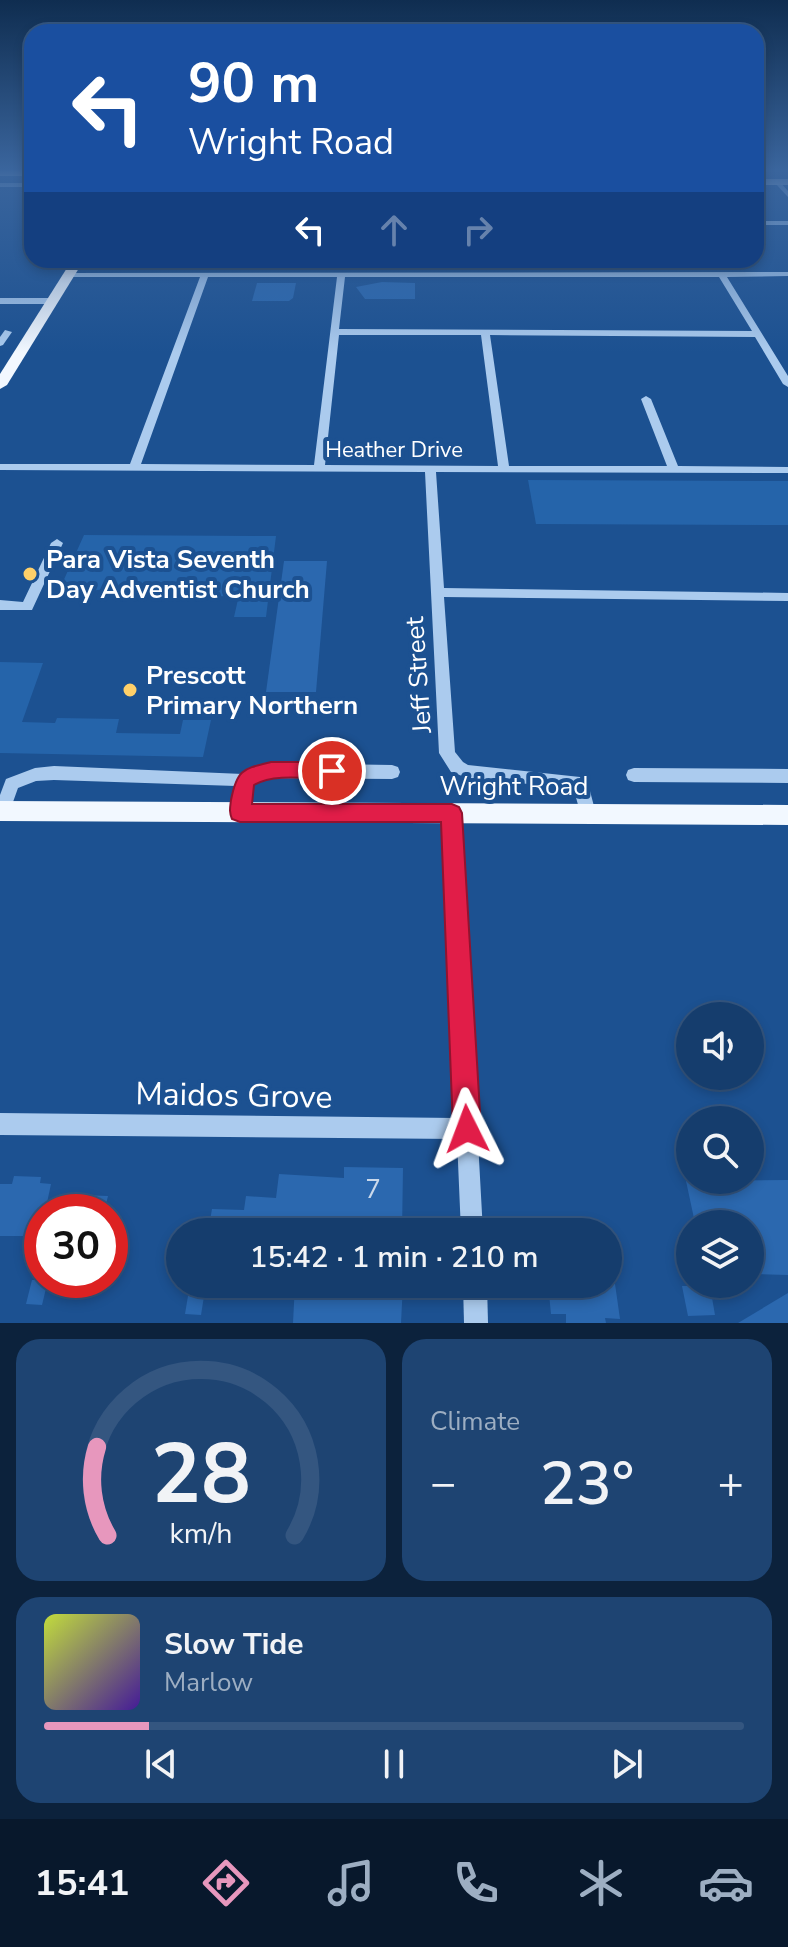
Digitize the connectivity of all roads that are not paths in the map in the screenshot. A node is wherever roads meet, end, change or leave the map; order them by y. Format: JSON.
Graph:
{"nodes":[{"id":1,"x":74,"y":268,"type":"edge"},
{"id":2,"x":423,"y":268,"type":"edge"},
{"id":3,"x":788,"y":274,"type":"edge"},
{"id":4,"x":70,"y":275,"type":"junction"},
{"id":5,"x":205,"y":275,"type":"junction"},
{"id":6,"x":341,"y":275,"type":"junction"},
{"id":7,"x":423,"y":275,"type":"junction"},
{"id":8,"x":722,"y":275,"type":"junction"},
{"id":9,"x":0,"y":301,"type":"edge"},
{"id":10,"x":53,"y":301,"type":"junction"},
{"id":11,"x":8,"y":332,"type":"dead end"},
{"id":12,"x":335,"y":332,"type":"junction"},
{"id":13,"x":485,"y":333,"type":"junction"},
{"id":14,"x":757,"y":334,"type":"junction"},
{"id":15,"x":0,"y":343,"type":"edge"},
{"id":16,"x":2,"y":379,"type":"edge"},
{"id":17,"x":788,"y":384,"type":"edge"},
{"id":18,"x":646,"y":399,"type":"dead end"},
{"id":19,"x":0,"y":467,"type":"edge"},
{"id":20,"x":134,"y":468,"type":"junction"},
{"id":21,"x":319,"y":468,"type":"junction"},
{"id":22,"x":430,"y":469,"type":"junction"},
{"id":23,"x":504,"y":469,"type":"junction"},
{"id":24,"x":674,"y":470,"type":"junction"},
{"id":25,"x":788,"y":470,"type":"edge"},
{"id":26,"x":57,"y":543,"type":"dead end"},
{"id":27,"x":436,"y":592,"type":"junction"},
{"id":28,"x":788,"y":597,"type":"edge"},
{"id":29,"x":0,"y":605,"type":"edge"},
{"id":30,"x":392,"y":772,"type":"dead end"},
{"id":31,"x":634,"y":775,"type":"dead end"},
{"id":32,"x":788,"y":776,"type":"edge"},
{"id":33,"x":6,"y":778,"type":"edge"},
{"id":34,"x":245,"y":781,"type":"junction"},
{"id":35,"x":1,"y":811,"type":"edge"},
{"id":36,"x":240,"y":813,"type":"junction"},
{"id":37,"x":452,"y":813,"type":"junction"},
{"id":38,"x":588,"y":814,"type":"junction"},
{"id":39,"x":788,"y":815,"type":"edge"},
{"id":40,"x":0,"y":1124,"type":"edge"},
{"id":41,"x":467,"y":1129,"type":"junction"},
{"id":42,"x":471,"y":1218,"type":"edge"},
{"id":43,"x":475,"y":1298,"type":"edge"},
{"id":44,"x":476,"y":1323,"type":"edge"}],
"edges":[{"from":1,"to":4,"type":"main road"},
{"from":2,"to":7,"type":"street"},
{"from":3,"to":8,"type":"street"},
{"from":4,"to":5,"type":"street"},
{"from":4,"to":10,"type":"main road"},
{"from":5,"to":6,"type":"street"},
{"from":5,"to":20,"type":"street"},
{"from":6,"to":7,"type":"street"},
{"from":6,"to":12,"type":"street"},
{"from":7,"to":8,"type":"street"},
{"from":8,"to":14,"type":"street"},
{"from":9,"to":10,"type":"street"},
{"from":10,"to":16,"type":"main road"},
{"from":11,"to":15,"type":"street"},
{"from":12,"to":13,"type":"street"},
{"from":12,"to":21,"type":"street"},
{"from":13,"to":14,"type":"street"},
{"from":13,"to":23,"type":"street"},
{"from":14,"to":17,"type":"street"},
{"from":18,"to":24,"type":"street"},
{"from":19,"to":20,"type":"street","name":"Heather Drive"},
{"from":20,"to":21,"type":"street","name":"Heather Drive"},
{"from":21,"to":22,"type":"street","name":"Heather Drive"},
{"from":22,"to":23,"type":"street","name":"Heather Drive"},
{"from":22,"to":27,"type":"street","name":"Jeff Street"},
{"from":23,"to":24,"type":"street","name":"Heather Drive"},
{"from":24,"to":25,"type":"street","name":"Heather Drive"},
{"from":26,"to":29,"type":"street"},
{"from":27,"to":28,"type":"street"},
{"from":27,"to":38,"type":"street","name":"Jeff Street"},
{"from":30,"to":34,"type":"street","name":"Wright Road"},
{"from":31,"to":32,"type":"street"},
{"from":33,"to":34,"type":"street","name":"Wright Road"},
{"from":33,"to":35,"type":"street","name":"Wright Road"},
{"from":34,"to":36,"type":"street"},
{"from":35,"to":36,"type":"main road","name":"Wright Road"},
{"from":36,"to":37,"type":"main road","name":"Wright Road"},
{"from":37,"to":38,"type":"main road","name":"Wright Road"},
{"from":37,"to":41,"type":"street"},
{"from":38,"to":39,"type":"main road","name":"Wright Road"},
{"from":40,"to":41,"type":"street","name":"Maidos Grove"},
{"from":41,"to":42,"type":"street"},
{"from":43,"to":44,"type":"street"}]}
